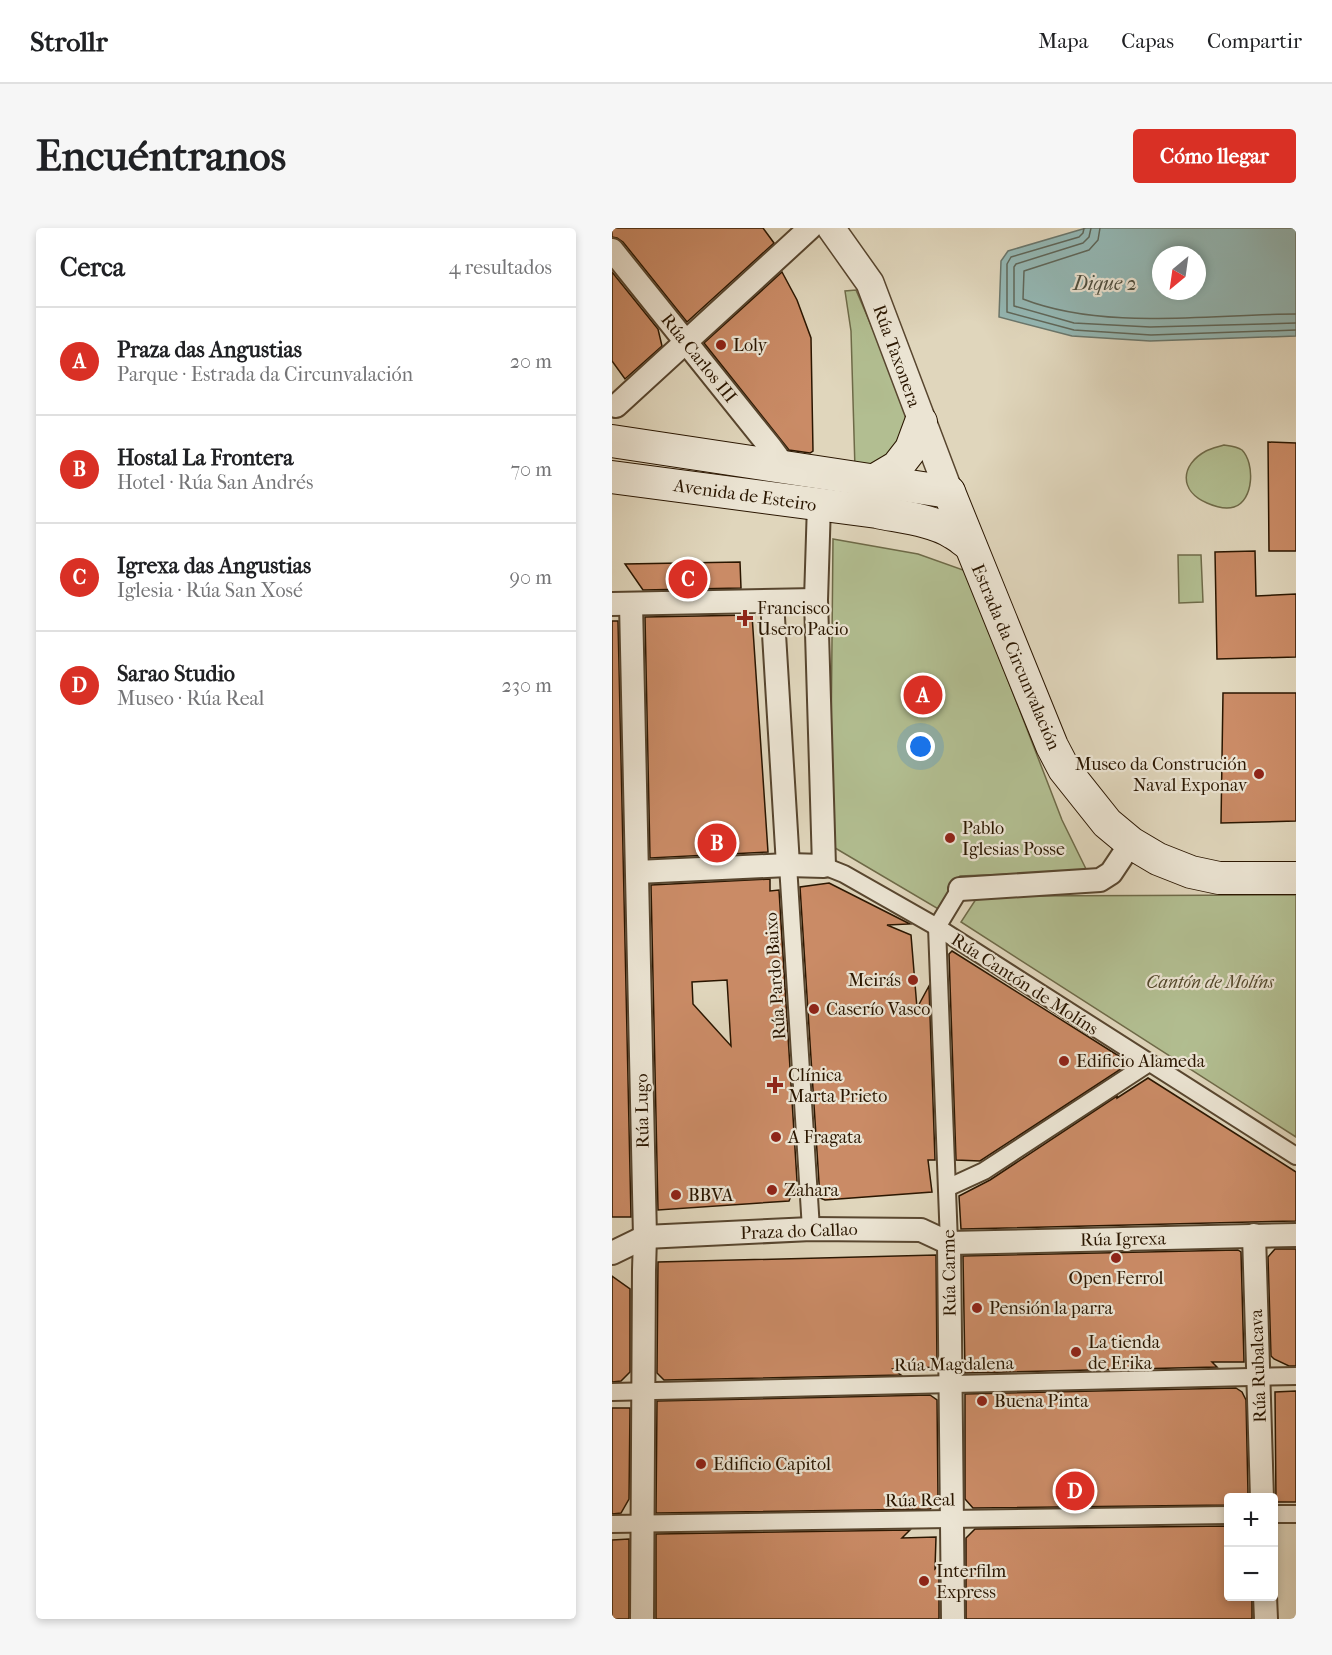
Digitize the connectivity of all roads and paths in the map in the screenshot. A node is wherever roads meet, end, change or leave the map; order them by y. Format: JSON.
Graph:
{"nodes":[{"id":1,"x":810,"y":228,"type":"edge"},
{"id":2,"x":831,"y":228,"type":"edge"},
{"id":3,"x":612,"y":250,"type":"edge"},
{"id":4,"x":686,"y":342,"type":"junction"},
{"id":5,"x":614,"y":403,"type":"edge"},
{"id":6,"x":921,"y":422,"type":"junction"},
{"id":7,"x":613,"y":441,"type":"edge"},
{"id":8,"x":785,"y":467,"type":"junction"},
{"id":9,"x":612,"y":477,"type":"edge"},
{"id":10,"x":875,"y":480,"type":"junction"},
{"id":11,"x":949,"y":492,"type":"junction"},
{"id":12,"x":819,"y":504,"type":"junction"},
{"id":13,"x":877,"y":512,"type":"junction"},
{"id":14,"x":969,"y":544,"type":"junction"},
{"id":15,"x":816,"y":600,"type":"junction"},
{"id":16,"x":772,"y":601,"type":"junction"},
{"id":17,"x":622,"y":604,"type":"edge"},
{"id":18,"x":1131,"y":843,"type":"junction"},
{"id":19,"x":788,"y":866,"type":"junction"},
{"id":20,"x":824,"y":866,"type":"junction"},
{"id":21,"x":637,"y":872,"type":"junction"},
{"id":22,"x":1296,"y":878,"type":"edge"},
{"id":23,"x":960,"y":889,"type":"joint"},
{"id":24,"x":937,"y":927,"type":"junction"},
{"id":25,"x":1149,"y":1063,"type":"junction"},
{"id":26,"x":1296,"y":1156,"type":"edge"},
{"id":27,"x":946,"y":1188,"type":"junction"},
{"id":28,"x":810,"y":1228,"type":"junction"},
{"id":29,"x":1296,"y":1234,"type":"edge"},
{"id":30,"x":1254,"y":1235,"type":"junction"},
{"id":31,"x":645,"y":1237,"type":"junction"},
{"id":32,"x":949,"y":1243,"type":"junction"},
{"id":33,"x":612,"y":1253,"type":"edge"},
{"id":34,"x":1296,"y":1376,"type":"edge"},
{"id":35,"x":1259,"y":1377,"type":"junction"},
{"id":36,"x":951,"y":1384,"type":"junction"},
{"id":37,"x":643,"y":1391,"type":"junction"},
{"id":38,"x":612,"y":1392,"type":"edge"},
{"id":39,"x":1262,"y":1493,"type":"edge"},
{"id":40,"x":1278,"y":1514,"type":"edge"},
{"id":41,"x":1296,"y":1514,"type":"edge"},
{"id":42,"x":1224,"y":1515,"type":"edge"},
{"id":43,"x":952,"y":1519,"type":"junction"},
{"id":44,"x":612,"y":1524,"type":"edge"},
{"id":45,"x":642,"y":1524,"type":"junction"},
{"id":46,"x":1265,"y":1601,"type":"edge"},
{"id":47,"x":642,"y":1619,"type":"edge"},
{"id":48,"x":952,"y":1619,"type":"edge"},
{"id":49,"x":1266,"y":1619,"type":"edge"}],
"edges":[{"from":1,"to":4,"type":"street"},
{"from":2,"to":6,"type":"street","name":"Rúa Taxonera"},
{"from":3,"to":4,"type":"street","name":"Rúa Carlos III"},
{"from":4,"to":5,"type":"street"},
{"from":4,"to":8,"type":"street","name":"Rúa Carlos III"},
{"from":5,"to":7,"type":"street"},
{"from":6,"to":10,"type":"main road"},
{"from":6,"to":11,"type":"street","name":"Rúa Taxonera"},
{"from":7,"to":8,"type":"main road","name":"Avenida de Esteiro"},
{"from":8,"to":10,"type":"main road","name":"Avenida de Esteiro"},
{"from":9,"to":12,"type":"main road","name":"Avenida de Esteiro"},
{"from":10,"to":11,"type":"main road","name":"Avenida de Esteiro"},
{"from":11,"to":13,"type":"main road"},
{"from":11,"to":14,"type":"main road","name":"Estrada da Circunvalación"},
{"from":12,"to":13,"type":"main road","name":"Avenida de Esteiro"},
{"from":12,"to":15,"type":"street"},
{"from":13,"to":14,"type":"main road"},
{"from":14,"to":18,"type":"main road","name":"Estrada da Circunvalación"},
{"from":15,"to":16,"type":"street"},
{"from":15,"to":20,"type":"street"},
{"from":16,"to":17,"type":"street"},
{"from":16,"to":19,"type":"street"},
{"from":17,"to":21,"type":"street","name":"Rúa Lugo"},
{"from":18,"to":22,"type":"main road","name":"Estrada da Circunvalación"},
{"from":18,"to":23,"type":"street"},
{"from":19,"to":20,"type":"street"},
{"from":19,"to":21,"type":"street"},
{"from":19,"to":28,"type":"street","name":"Rúa Pardo Baixo"},
{"from":20,"to":24,"type":"street","name":"Rúa Cantón de Molíns"},
{"from":21,"to":31,"type":"street","name":"Rúa Lugo"},
{"from":23,"to":24,"type":"street"},
{"from":24,"to":25,"type":"street","name":"Rúa Cantón de Molíns"},
{"from":24,"to":27,"type":"street","name":"Rúa Carme"},
{"from":25,"to":26,"type":"street","name":"Rúa Cantón de Molíns"},
{"from":25,"to":27,"type":"street"},
{"from":27,"to":32,"type":"street","name":"Rúa Carme"},
{"from":28,"to":31,"type":"street","name":"Praza do Callao"},
{"from":28,"to":32,"type":"street","name":"Praza do Callao"},
{"from":29,"to":30,"type":"street","name":"Rúa Igrexa"},
{"from":30,"to":32,"type":"street","name":"Rúa Igrexa"},
{"from":30,"to":35,"type":"street","name":"Rúa Rubalcava"},
{"from":31,"to":33,"type":"street"},
{"from":31,"to":37,"type":"street","name":"Rúa Lugo"},
{"from":32,"to":36,"type":"street","name":"Rúa Carme"},
{"from":34,"to":35,"type":"street","name":"Rúa Magdalena"},
{"from":35,"to":36,"type":"street","name":"Rúa Magdalena"},
{"from":35,"to":39,"type":"street","name":"Rúa Rubalcava"},
{"from":36,"to":37,"type":"street","name":"Rúa Magdalena"},
{"from":36,"to":43,"type":"street","name":"Rúa Carme"},
{"from":37,"to":38,"type":"street","name":"Rúa Magdalena"},
{"from":37,"to":45,"type":"street","name":"Rúa Lugo"},
{"from":40,"to":41,"type":"street"},
{"from":42,"to":43,"type":"street","name":"Rúa Real"},
{"from":43,"to":45,"type":"street","name":"Rúa Real"},
{"from":43,"to":48,"type":"street","name":"Rúa Carme"},
{"from":44,"to":45,"type":"street","name":"Rúa Real"},
{"from":45,"to":47,"type":"street","name":"Rúa Lugo"},
{"from":46,"to":49,"type":"street"}]}
